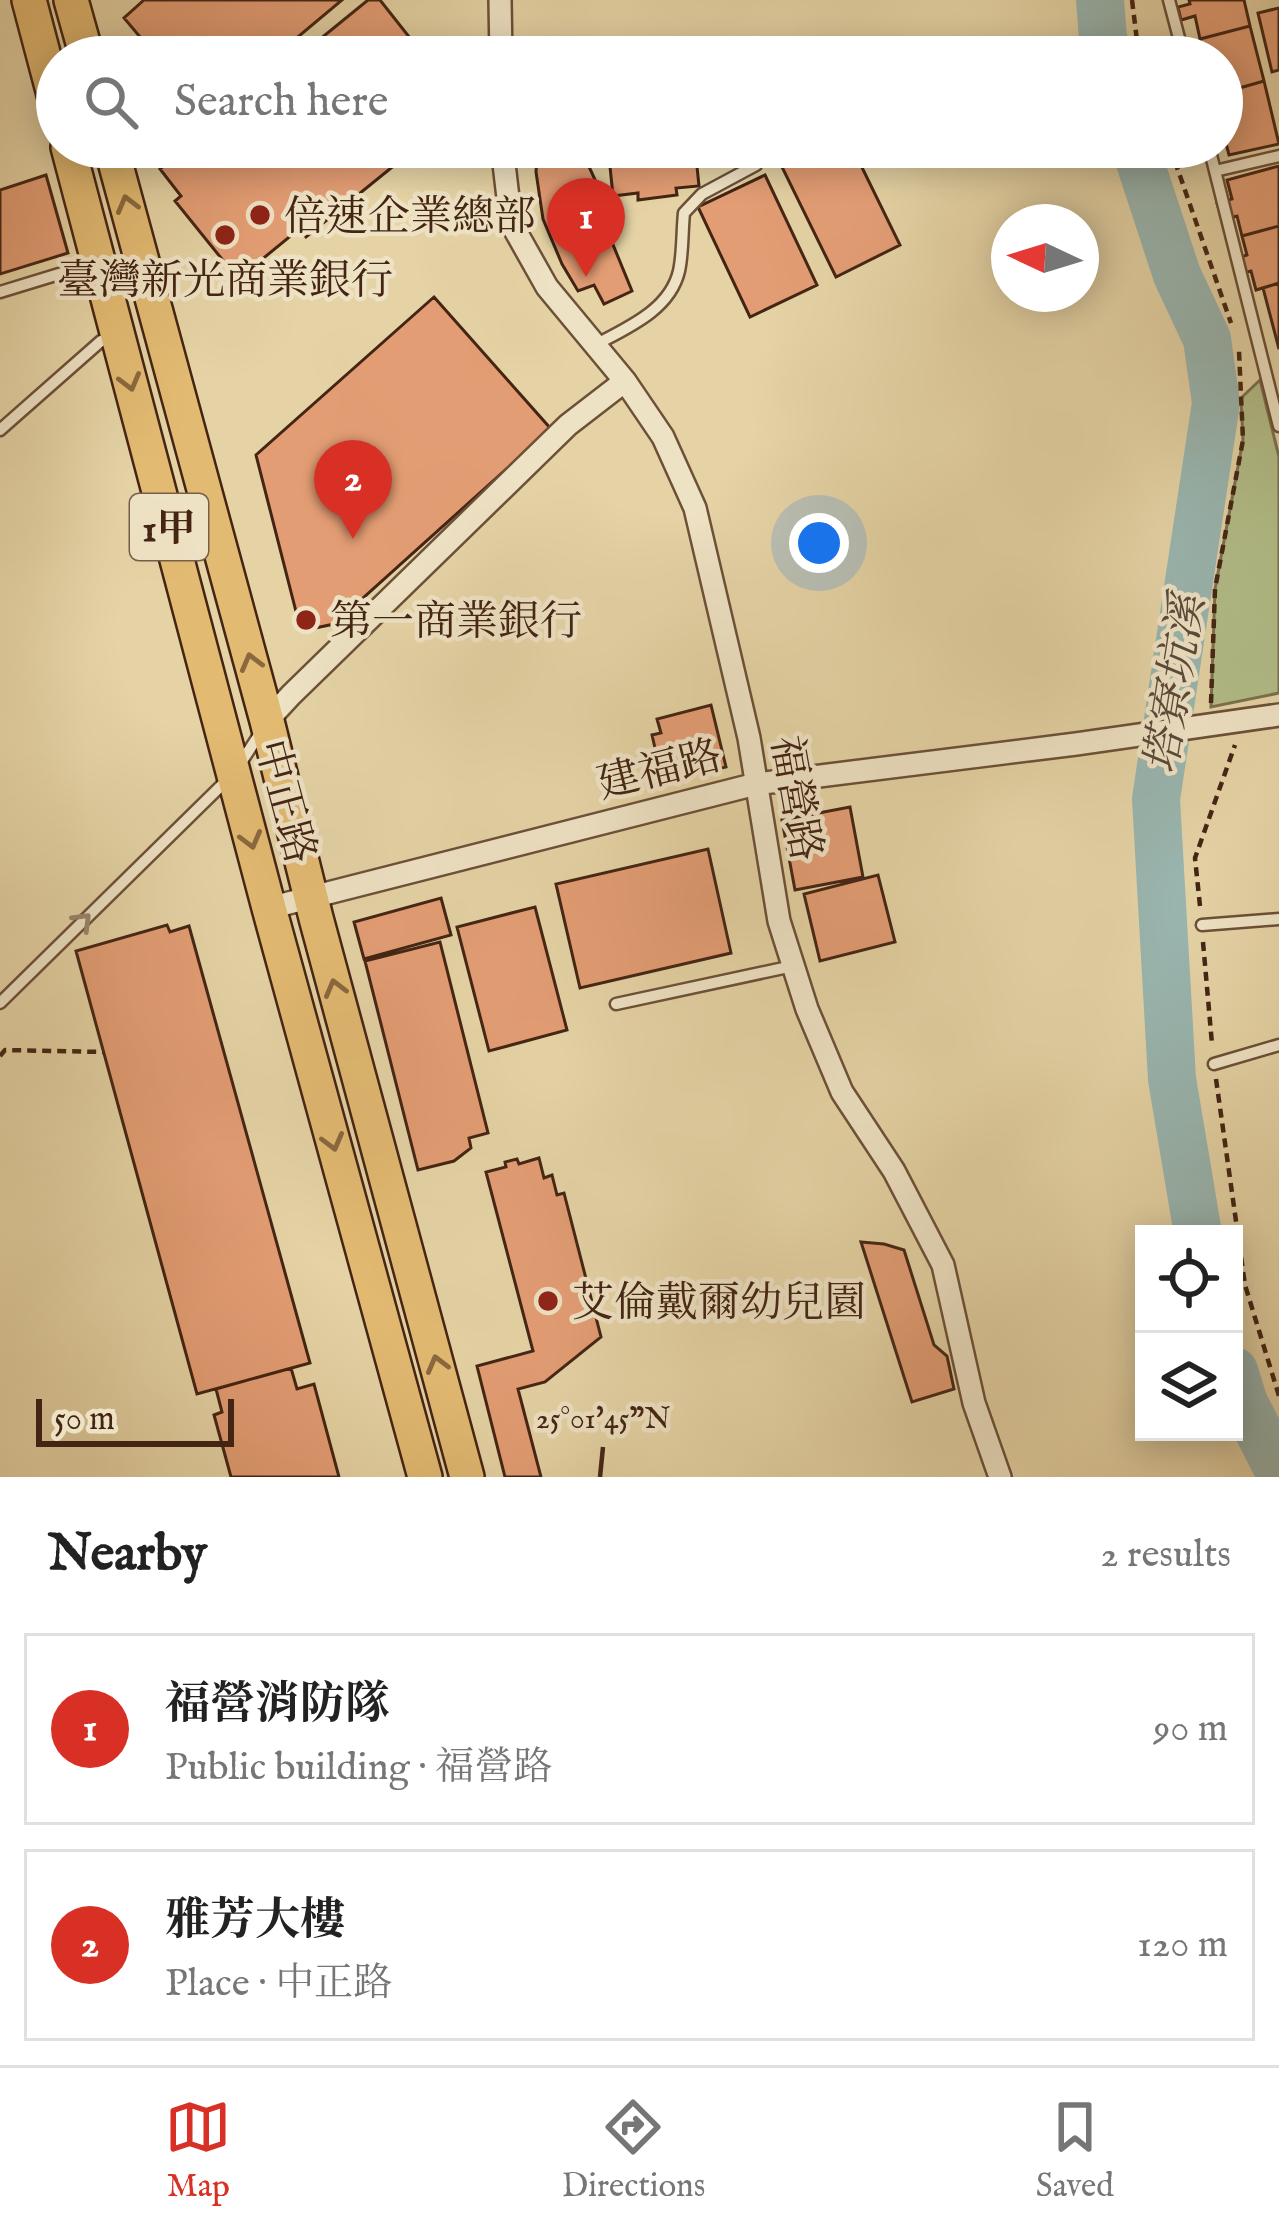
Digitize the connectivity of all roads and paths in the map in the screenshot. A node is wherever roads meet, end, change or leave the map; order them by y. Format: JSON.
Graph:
{"nodes":[{"id":1,"x":29,"y":0,"type":"edge"},
{"id":2,"x":71,"y":0,"type":"edge"},
{"id":3,"x":500,"y":0,"type":"edge"},
{"id":4,"x":1132,"y":0,"type":"edge"},
{"id":5,"x":1169,"y":0,"type":"edge"},
{"id":6,"x":39,"y":36,"type":"edge"},
{"id":7,"x":81,"y":36,"type":"edge"},
{"id":8,"x":501,"y":36,"type":"edge"},
{"id":9,"x":1136,"y":36,"type":"edge"},
{"id":10,"x":1178,"y":36,"type":"edge"},
{"id":11,"x":1279,"y":156,"type":"edge"},
{"id":12,"x":1243,"y":164,"type":"edge"},
{"id":13,"x":73,"y":168,"type":"edge"},
{"id":14,"x":117,"y":168,"type":"edge"},
{"id":15,"x":504,"y":168,"type":"edge"},
{"id":16,"x":750,"y":168,"type":"edge"},
{"id":17,"x":1177,"y":168,"type":"edge"},
{"id":18,"x":1214,"y":168,"type":"edge"},
{"id":19,"x":1228,"y":168,"type":"edge"},
{"id":20,"x":1215,"y":171,"type":"junction"},
{"id":21,"x":98,"y":262,"type":"junction"},
{"id":22,"x":0,"y":292,"type":"edge"},
{"id":23,"x":1231,"y":322,"type":"dead end"},
{"id":24,"x":118,"y":335,"type":"junction"},
{"id":25,"x":1239,"y":344,"type":"dead end"},
{"id":26,"x":595,"y":345,"type":"junction"},
{"id":27,"x":625,"y":381,"type":"junction"},
{"id":28,"x":1279,"y":426,"type":"edge"},
{"id":29,"x":0,"y":430,"type":"edge"},
{"id":30,"x":1279,"y":715,"type":"edge"},
{"id":31,"x":268,"y":722,"type":"junction"},
{"id":32,"x":1217,"y":725,"type":"junction"},
{"id":33,"x":234,"y":774,"type":"junction"},
{"id":34,"x":756,"y":784,"type":"junction"},
{"id":35,"x":311,"y":897,"type":"junction"},
{"id":36,"x":269,"y":908,"type":"junction"},
{"id":37,"x":1279,"y":919,"type":"edge"},
{"id":38,"x":1202,"y":925,"type":"dead end"},
{"id":39,"x":793,"y":965,"type":"junction"},
{"id":40,"x":0,"y":1003,"type":"edge"},
{"id":41,"x":616,"y":1004,"type":"dead end"},
{"id":42,"x":1279,"y":1045,"type":"edge"},
{"id":43,"x":104,"y":1052,"type":"dead end"},
{"id":44,"x":0,"y":1056,"type":"edge"},
{"id":45,"x":1214,"y":1064,"type":"dead end"},
{"id":46,"x":425,"y":1477,"type":"edge"},
{"id":47,"x":467,"y":1477,"type":"edge"},
{"id":48,"x":1000,"y":1477,"type":"edge"}],
"edges":[{"from":1,"to":6,"type":"main road"},
{"from":2,"to":7,"type":"main road"},
{"from":3,"to":8,"type":"street"},
{"from":4,"to":9,"type":"path"},
{"from":5,"to":10,"type":"lane"},
{"from":11,"to":12,"type":"lane"},
{"from":13,"to":21,"type":"main road","name":"中正路","number":"1甲"},
{"from":31,"to":14,"type":"main road","name":"中正路","number":"1甲","one_way":true},
{"from":15,"to":26,"type":"street","name":"福營路"},
{"from":16,"to":26,"type":"lane"},
{"from":17,"to":23,"type":"path"},
{"from":18,"to":20,"type":"lane"},
{"from":19,"to":20,"type":"lane"},
{"from":20,"to":28,"type":"lane"},
{"from":21,"to":22,"type":"lane"},
{"from":21,"to":24,"type":"main road","name":"中正路","number":"1甲"},
{"from":24,"to":29,"type":"lane"},
{"from":24,"to":33,"type":"main road","name":"中正路","number":"1甲","one_way":true},
{"from":25,"to":32,"type":"path"},
{"from":26,"to":27,"type":"street","name":"福營路"},
{"from":27,"to":31,"type":"street"},
{"from":27,"to":34,"type":"street","name":"福營路"},
{"from":30,"to":32,"type":"street"},
{"from":31,"to":33,"type":"lane"},
{"from":31,"to":35,"type":"main road","name":"中正路","number":"1甲"},
{"from":32,"to":34,"type":"street","name":"建福路"},
{"from":33,"to":36,"type":"main road","name":"中正路","number":"1甲","one_way":true},
{"from":40,"to":33,"type":"lane","one_way":true},
{"from":34,"to":35,"type":"street","name":"建福路"},
{"from":34,"to":39,"type":"street","name":"福營路"},
{"from":35,"to":36,"type":"street","name":"建福路"},
{"from":47,"to":35,"type":"main road","name":"中正路","number":"1甲","one_way":true},
{"from":36,"to":46,"type":"main road","name":"中正路","number":"1甲","one_way":true},
{"from":37,"to":38,"type":"lane"},
{"from":39,"to":41,"type":"lane"},
{"from":39,"to":48,"type":"street","name":"福營路"},
{"from":42,"to":45,"type":"lane"},
{"from":43,"to":44,"type":"path"}]}
